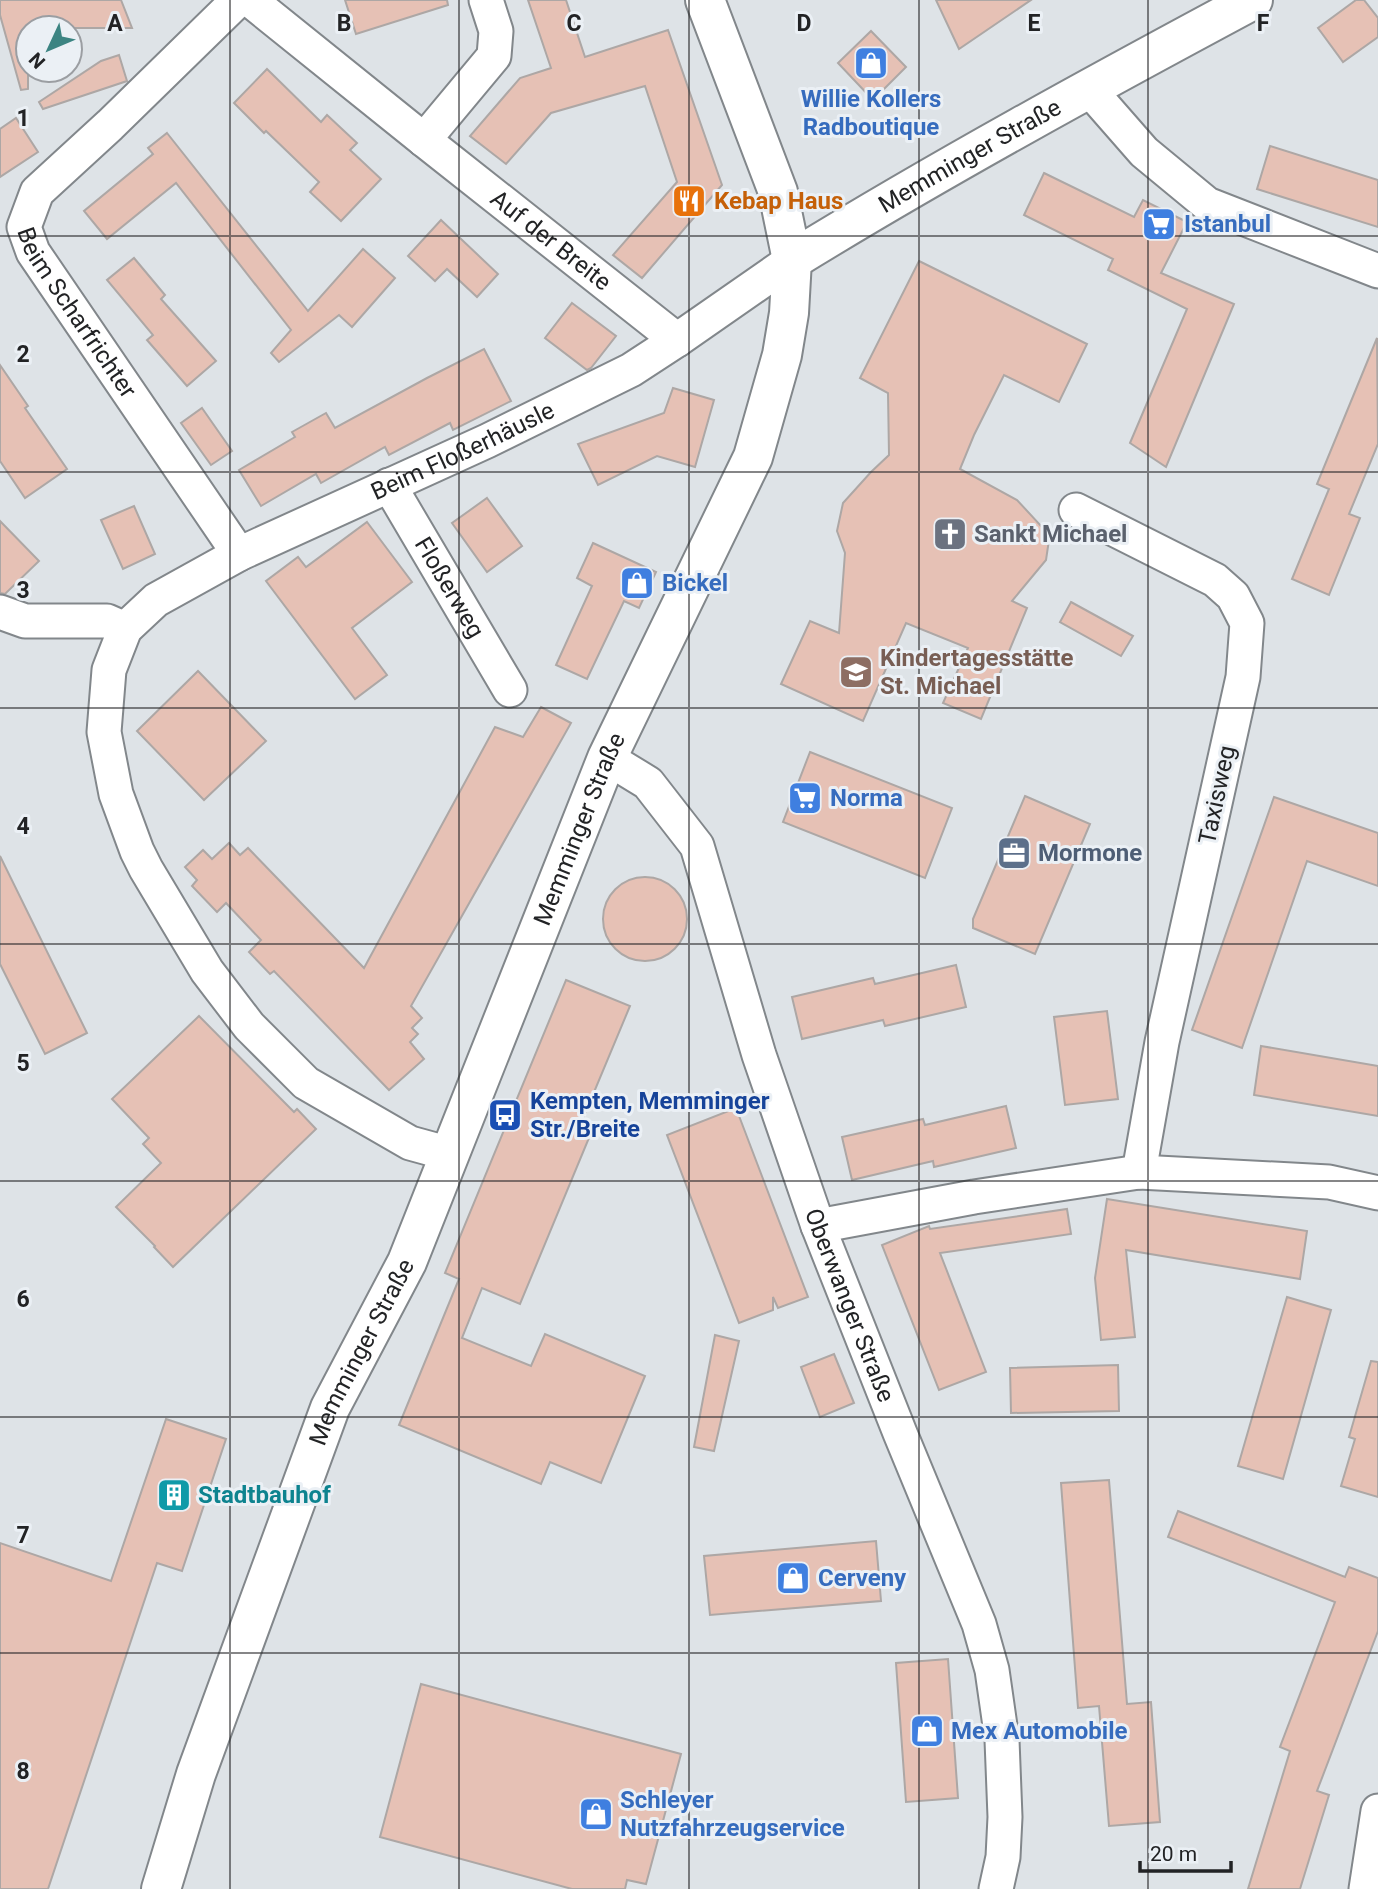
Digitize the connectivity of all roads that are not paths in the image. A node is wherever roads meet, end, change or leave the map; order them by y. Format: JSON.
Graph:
{"nodes":[{"id":1,"x":238,"y":0,"type":"edge"},
{"id":2,"x":250,"y":0,"type":"edge"},
{"id":3,"x":486,"y":0,"type":"edge"},
{"id":4,"x":705,"y":0,"type":"edge"},
{"id":5,"x":1253,"y":0,"type":"edge"},
{"id":6,"x":1088,"y":88,"type":"junction"},
{"id":7,"x":424,"y":141,"type":"junction"},
{"id":8,"x":792,"y":260,"type":"junction"},
{"id":9,"x":1378,"y":271,"type":"edge"},
{"id":10,"x":677,"y":340,"type":"junction"},
{"id":11,"x":389,"y":485,"type":"junction"},
{"id":12,"x":1076,"y":510,"type":"dead end"},
{"id":13,"x":239,"y":554,"type":"junction"},
{"id":14,"x":0,"y":612,"type":"edge"},
{"id":15,"x":125,"y":629,"type":"junction"},
{"id":16,"x":510,"y":690,"type":"dead end"},
{"id":17,"x":607,"y":758,"type":"junction"},
{"id":18,"x":450,"y":1154,"type":"junction"},
{"id":19,"x":1139,"y":1172,"type":"junction"},
{"id":20,"x":1378,"y":1193,"type":"edge"},
{"id":21,"x":818,"y":1226,"type":"junction"},
{"id":22,"x":1378,"y":1811,"type":"edge"},
{"id":23,"x":161,"y":1889,"type":"edge"},
{"id":24,"x":996,"y":1889,"type":"edge"},
{"id":25,"x":1366,"y":1889,"type":"edge"}],
"edges":[{"from":1,"to":13,"type":"street","name":"Beim Scharfrichter"},
{"from":2,"to":7,"type":"street","name":"Auf der Breite"},
{"from":3,"to":7,"type":"street"},
{"from":4,"to":8,"type":"main road"},
{"from":5,"to":6,"type":"main road","name":"Memminger Straße"},
{"from":6,"to":8,"type":"main road","name":"Memminger Straße"},
{"from":6,"to":9,"type":"street"},
{"from":7,"to":10,"type":"street","name":"Auf der Breite"},
{"from":8,"to":10,"type":"street","name":"Beim Floßerhäusle"},
{"from":8,"to":17,"type":"main road","name":"Memminger Straße"},
{"from":10,"to":11,"type":"street","name":"Beim Floßerhäusle"},
{"from":11,"to":13,"type":"street","name":"Beim Floßerhäusle"},
{"from":11,"to":16,"type":"street","name":"Floßerweg"},
{"from":12,"to":19,"type":"street","name":"Taxisweg"},
{"from":13,"to":15,"type":"street","name":"Beim Floßerhäusle"},
{"from":14,"to":15,"type":"street"},
{"from":15,"to":18,"type":"street","name":"Beim Floßerhäusle"},
{"from":17,"to":18,"type":"main road","name":"Memminger Straße"},
{"from":17,"to":21,"type":"street","name":"Oberwanger Straße"},
{"from":18,"to":23,"type":"main road","name":"Memminger Straße"},
{"from":19,"to":20,"type":"street"},
{"from":19,"to":21,"type":"street"},
{"from":21,"to":24,"type":"street","name":"Oberwanger Straße"},
{"from":22,"to":25,"type":"street"}]}
